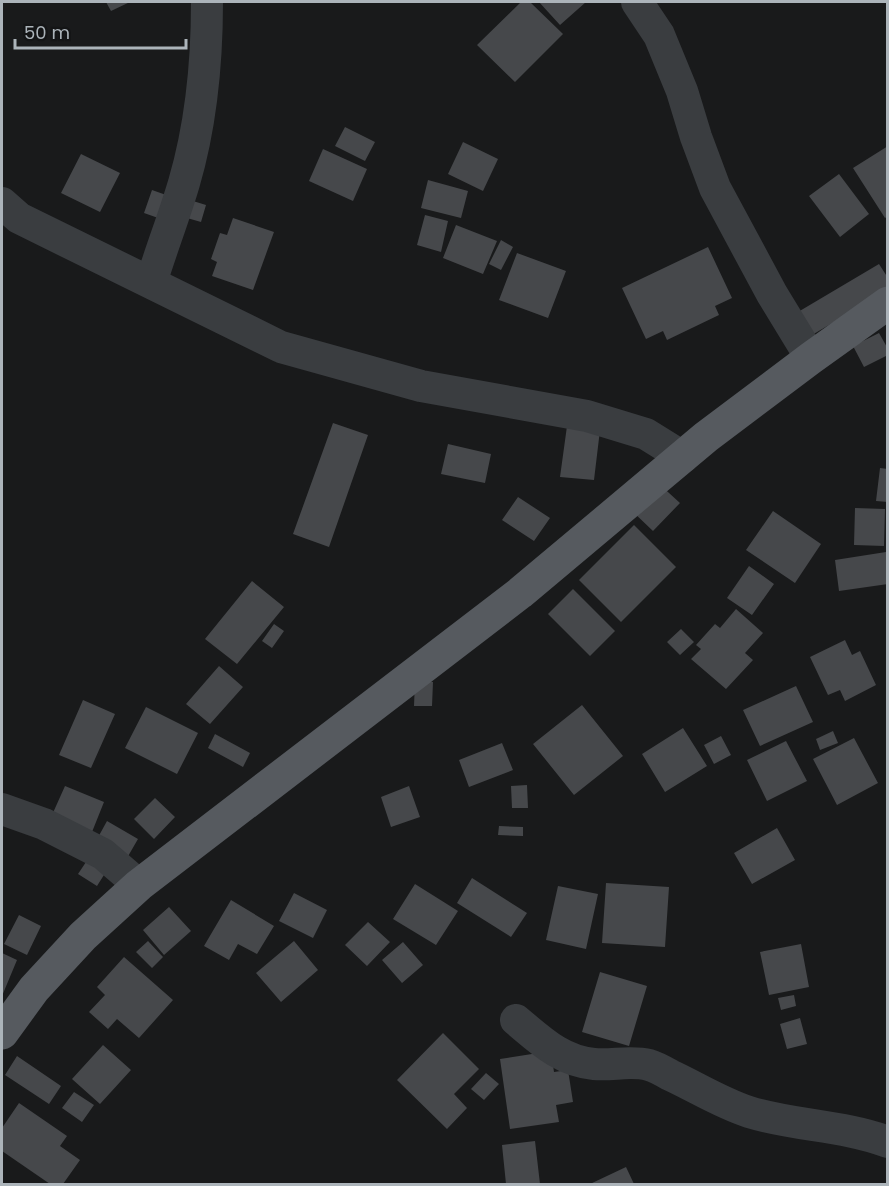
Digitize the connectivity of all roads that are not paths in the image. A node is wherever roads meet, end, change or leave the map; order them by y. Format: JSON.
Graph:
{"nodes":[{"id":1,"x":207,"y":2,"type":"edge"},
{"id":2,"x":637,"y":2,"type":"edge"},
{"id":3,"x":2,"y":203,"type":"edge"},
{"id":4,"x":151,"y":283,"type":"junction"},
{"id":5,"x":888,"y":303,"type":"edge"},
{"id":6,"x":811,"y":358,"type":"junction"},
{"id":7,"x":683,"y":457,"type":"junction"},
{"id":8,"x":2,"y":809,"type":"edge"},
{"id":9,"x":138,"y":885,"type":"junction"},
{"id":10,"x":516,"y":1020,"type":"dead end"},
{"id":11,"x":2,"y":1033,"type":"edge"},
{"id":12,"x":888,"y":1142,"type":"edge"}],
"edges":[{"from":1,"to":4,"type":"street"},
{"from":2,"to":6,"type":"street"},
{"from":3,"to":4,"type":"street"},
{"from":4,"to":7,"type":"street"},
{"from":5,"to":6,"type":"main road"},
{"from":6,"to":7,"type":"main road"},
{"from":7,"to":9,"type":"main road"},
{"from":8,"to":9,"type":"street"},
{"from":9,"to":11,"type":"main road"},
{"from":10,"to":12,"type":"street"}]}
